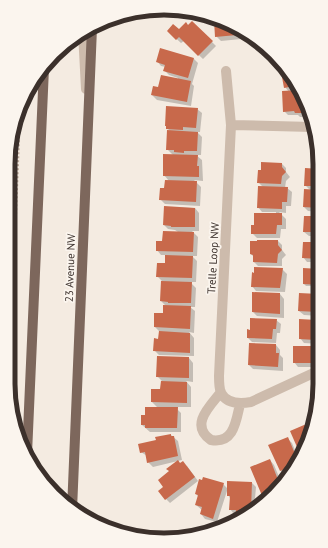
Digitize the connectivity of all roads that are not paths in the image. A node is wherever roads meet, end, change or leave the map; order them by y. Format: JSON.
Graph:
{"nodes":[{"id":1,"x":92,"y":34,"type":"edge"},
{"id":2,"x":83,"y":39,"type":"edge"},
{"id":3,"x":226,"y":72,"type":"dead end"},
{"id":4,"x":44,"y":76,"type":"edge"},
{"id":5,"x":231,"y":125,"type":"junction"},
{"id":6,"x":308,"y":127,"type":"edge"},
{"id":7,"x":88,"y":131,"type":"junction"},
{"id":8,"x":313,"y":373,"type":"edge"},
{"id":9,"x":221,"y":392,"type":"junction"},
{"id":10,"x":240,"y":404,"type":"junction"},
{"id":11,"x":27,"y":444,"type":"edge"},
{"id":12,"x":72,"y":501,"type":"edge"}],
"edges":[{"from":1,"to":7,"type":"main road","name":"23 Avenue NW"},
{"from":2,"to":7,"type":"street"},
{"from":3,"to":5,"type":"street","name":"Trelle Loop NW"},
{"from":4,"to":11,"type":"main road"},
{"from":5,"to":6,"type":"street"},
{"from":5,"to":9,"type":"street","name":"Trelle Loop NW"},
{"from":7,"to":12,"type":"main road","name":"23 Avenue NW"},
{"from":8,"to":10,"type":"street"},
{"from":9,"to":10,"type":"street"},
{"from":9,"to":10,"type":"street"}]}
